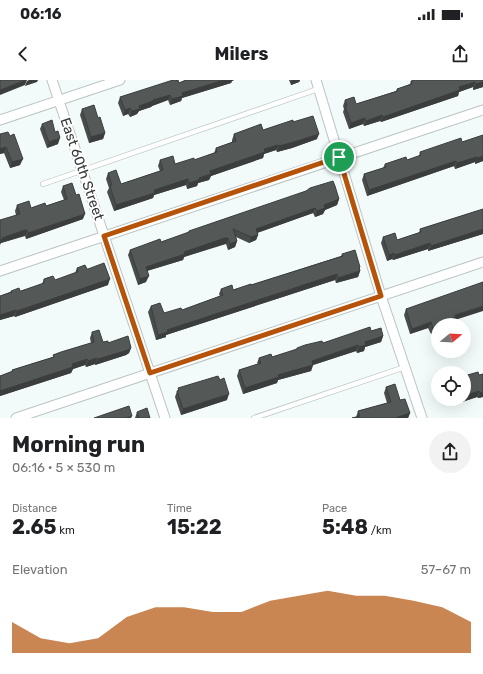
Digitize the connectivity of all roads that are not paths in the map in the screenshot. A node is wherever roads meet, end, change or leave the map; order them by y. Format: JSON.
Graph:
{"nodes":[{"id":1,"x":52,"y":80,"type":"edge"},
{"id":2,"x":120,"y":80,"type":"edge"},
{"id":3,"x":317,"y":84,"type":"edge"},
{"id":4,"x":58,"y":100,"type":"junction"},
{"id":5,"x":483,"y":110,"type":"edge"},
{"id":6,"x":0,"y":120,"type":"edge"},
{"id":7,"x":339,"y":157,"type":"junction"},
{"id":8,"x":82,"y":170,"type":"junction"},
{"id":9,"x":43,"y":184,"type":"dead end"},
{"id":10,"x":104,"y":236,"type":"junction"},
{"id":11,"x":483,"y":262,"type":"edge"},
{"id":12,"x":0,"y":271,"type":"edge"},
{"id":13,"x":381,"y":296,"type":"junction"},
{"id":14,"x":405,"y":367,"type":"junction"},
{"id":15,"x":150,"y":373,"type":"junction"},
{"id":16,"x":16,"y":418,"type":"edge"},
{"id":17,"x":165,"y":418,"type":"edge"},
{"id":18,"x":254,"y":418,"type":"edge"},
{"id":19,"x":422,"y":418,"type":"edge"}],
"edges":[{"from":1,"to":4,"type":"street","name":"East 60th Street"},
{"from":2,"to":4,"type":"street"},
{"from":3,"to":7,"type":"street"},
{"from":3,"to":8,"type":"lane"},
{"from":4,"to":6,"type":"street"},
{"from":4,"to":8,"type":"street","name":"East 60th Street"},
{"from":5,"to":7,"type":"street"},
{"from":7,"to":10,"type":"street"},
{"from":7,"to":13,"type":"street"},
{"from":8,"to":9,"type":"lane"},
{"from":8,"to":10,"type":"street","name":"East 60th Street"},
{"from":10,"to":12,"type":"street"},
{"from":10,"to":15,"type":"street","name":"East 60th Street"},
{"from":11,"to":13,"type":"street"},
{"from":13,"to":14,"type":"street"},
{"from":13,"to":15,"type":"street"},
{"from":14,"to":18,"type":"lane"},
{"from":14,"to":19,"type":"street"},
{"from":15,"to":16,"type":"street"},
{"from":15,"to":17,"type":"street","name":"East 60th Street"}]}
